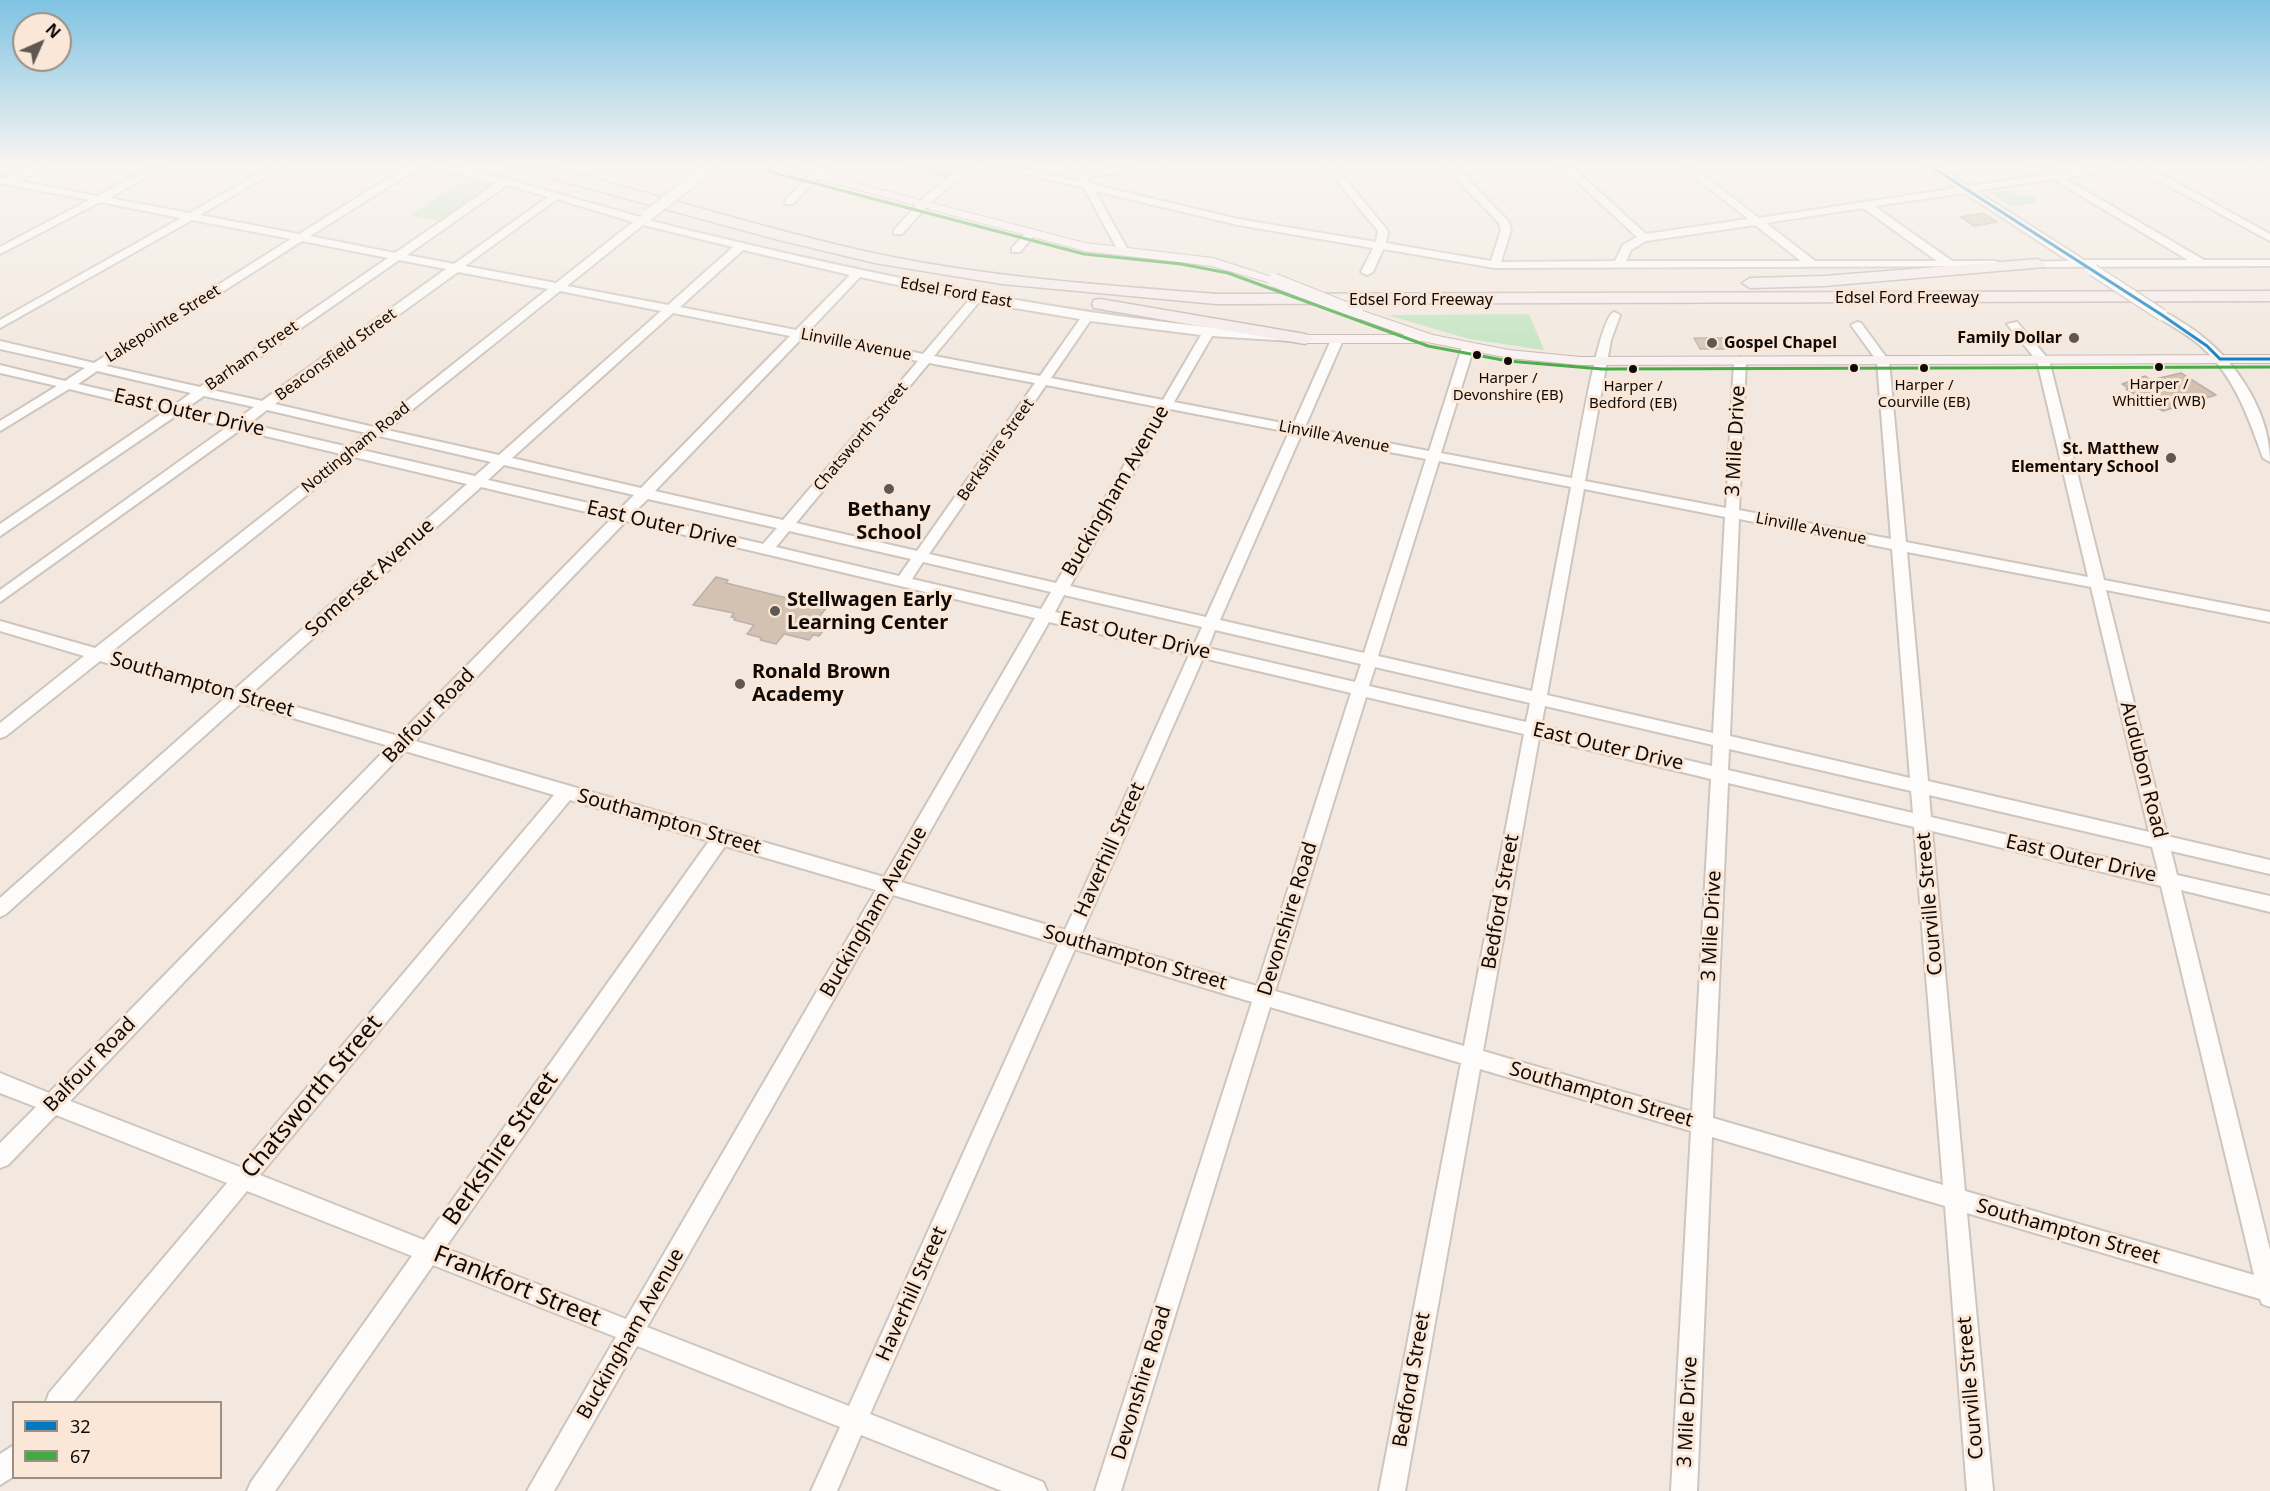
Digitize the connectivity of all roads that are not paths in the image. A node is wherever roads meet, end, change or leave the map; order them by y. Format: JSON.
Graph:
{"nodes":[{"id":1,"x":33,"y":234,"type":"edge"},
{"id":2,"x":160,"y":234,"type":"edge"},
{"id":3,"x":283,"y":234,"type":"edge"},
{"id":4,"x":306,"y":234,"type":"edge"},
{"id":5,"x":430,"y":234,"type":"edge"},
{"id":6,"x":503,"y":234,"type":"edge"},
{"id":7,"x":626,"y":234,"type":"edge"},
{"id":8,"x":696,"y":234,"type":"edge"},
{"id":9,"x":777,"y":234,"type":"edge"},
{"id":10,"x":825,"y":234,"type":"edge"},
{"id":11,"x":1029,"y":234,"type":"edge"},
{"id":12,"x":1036,"y":234,"type":"edge"},
{"id":13,"x":1114,"y":234,"type":"edge"},
{"id":14,"x":1307,"y":234,"type":"edge"},
{"id":15,"x":1383,"y":234,"type":"edge"},
{"id":16,"x":1505,"y":234,"type":"edge"},
{"id":17,"x":1639,"y":234,"type":"edge"},
{"id":18,"x":1673,"y":234,"type":"edge"},
{"id":19,"x":1773,"y":234,"type":"edge"},
{"id":20,"x":1906,"y":234,"type":"edge"},
{"id":21,"x":2035,"y":234,"type":"edge"},
{"id":22,"x":2152,"y":234,"type":"edge"},
{"id":23,"x":301,"y":237,"type":"junction"},
{"id":24,"x":1644,"y":238,"type":"junction"},
{"id":25,"x":741,"y":246,"type":"junction"},
{"id":26,"x":1380,"y":246,"type":"junction"},
{"id":27,"x":1016,"y":250,"type":"dead end"},
{"id":28,"x":0,"y":251,"type":"edge"},
{"id":29,"x":1124,"y":252,"type":"junction"},
{"id":30,"x":397,"y":256,"type":"junction"},
{"id":31,"x":2202,"y":263,"type":"junction"},
{"id":32,"x":2270,"y":263,"type":"edge"},
{"id":33,"x":1812,"y":264,"type":"junction"},
{"id":34,"x":1949,"y":264,"type":"junction"},
{"id":35,"x":2038,"y":264,"type":"junction"},
{"id":36,"x":1495,"y":265,"type":"junction"},
{"id":37,"x":1619,"y":265,"type":"junction"},
{"id":38,"x":457,"y":267,"type":"junction"},
{"id":39,"x":2088,"y":267,"type":"junction"},
{"id":40,"x":927,"y":268,"type":"junction"},
{"id":41,"x":1367,"y":272,"type":"dead end"},
{"id":42,"x":857,"y":274,"type":"junction"},
{"id":43,"x":2270,"y":286,"type":"edge"},
{"id":44,"x":558,"y":287,"type":"junction"},
{"id":45,"x":1727,"y":288,"type":"junction"},
{"id":46,"x":2270,"y":296,"type":"edge"},
{"id":47,"x":977,"y":297,"type":"junction"},
{"id":48,"x":670,"y":309,"type":"junction"},
{"id":49,"x":1614,"y":315,"type":"dead end"},
{"id":50,"x":1087,"y":317,"type":"junction"},
{"id":51,"x":2013,"y":324,"type":"dead end"},
{"id":52,"x":1857,"y":325,"type":"dead end"},
{"id":53,"x":0,"y":326,"type":"edge"},
{"id":54,"x":799,"y":334,"type":"junction"},
{"id":55,"x":1207,"y":334,"type":"junction"},
{"id":56,"x":1427,"y":338,"type":"junction"},
{"id":57,"x":1305,"y":339,"type":"junction"},
{"id":58,"x":1337,"y":340,"type":"junction"},
{"id":59,"x":0,"y":345,"type":"edge"},
{"id":60,"x":1468,"y":347,"type":"junction"},
{"id":61,"x":926,"y":358,"type":"junction"},
{"id":62,"x":2220,"y":359,"type":"junction"},
{"id":63,"x":2270,"y":359,"type":"edge"},
{"id":64,"x":2043,"y":360,"type":"junction"},
{"id":65,"x":1740,"y":361,"type":"junction"},
{"id":66,"x":1883,"y":361,"type":"junction"},
{"id":67,"x":1602,"y":362,"type":"junction"},
{"id":68,"x":96,"y":367,"type":"junction"},
{"id":69,"x":0,"y":369,"type":"edge"},
{"id":70,"x":1044,"y":381,"type":"junction"},
{"id":71,"x":67,"y":385,"type":"junction"},
{"id":72,"x":201,"y":391,"type":"junction"},
{"id":73,"x":1166,"y":405,"type":"junction"},
{"id":74,"x":265,"y":406,"type":"junction"},
{"id":75,"x":174,"y":410,"type":"junction"},
{"id":76,"x":238,"y":425,"type":"junction"},
{"id":77,"x":0,"y":427,"type":"edge"},
{"id":78,"x":1297,"y":430,"type":"junction"},
{"id":79,"x":377,"y":432,"type":"junction"},
{"id":80,"x":351,"y":452,"type":"junction"},
{"id":81,"x":1434,"y":456,"type":"junction"},
{"id":82,"x":2270,"y":458,"type":"edge"},
{"id":83,"x":502,"y":460,"type":"junction"},
{"id":84,"x":478,"y":481,"type":"junction"},
{"id":85,"x":1578,"y":484,"type":"junction"},
{"id":86,"x":645,"y":493,"type":"junction"},
{"id":87,"x":1733,"y":514,"type":"junction"},
{"id":88,"x":623,"y":515,"type":"junction"},
{"id":89,"x":787,"y":526,"type":"junction"},
{"id":90,"x":0,"y":531,"type":"edge"},
{"id":91,"x":1898,"y":546,"type":"junction"},
{"id":92,"x":767,"y":549,"type":"junction"},
{"id":93,"x":922,"y":557,"type":"junction"},
{"id":94,"x":903,"y":581,"type":"junction"},
{"id":95,"x":2098,"y":584,"type":"junction"},
{"id":96,"x":1060,"y":589,"type":"junction"},
{"id":97,"x":0,"y":597,"type":"edge"},
{"id":98,"x":1045,"y":615,"type":"junction"},
{"id":99,"x":2270,"y":617,"type":"edge"},
{"id":100,"x":1211,"y":624,"type":"junction"},
{"id":101,"x":0,"y":626,"type":"edge"},
{"id":102,"x":1198,"y":651,"type":"junction"},
{"id":103,"x":97,"y":655,"type":"junction"},
{"id":104,"x":1370,"y":660,"type":"junction"},
{"id":105,"x":1360,"y":689,"type":"junction"},
{"id":106,"x":238,"y":696,"type":"junction"},
{"id":107,"x":1538,"y":699,"type":"junction"},
{"id":108,"x":1532,"y":730,"type":"junction"},
{"id":109,"x":0,"y":732,"type":"edge"},
{"id":110,"x":1722,"y":741,"type":"junction"},
{"id":111,"x":402,"y":744,"type":"junction"},
{"id":112,"x":1720,"y":774,"type":"junction"},
{"id":113,"x":1920,"y":786,"type":"junction"},
{"id":114,"x":566,"y":792,"type":"junction"},
{"id":115,"x":1923,"y":822,"type":"junction"},
{"id":116,"x":721,"y":837,"type":"junction"},
{"id":117,"x":2160,"y":842,"type":"junction"},
{"id":118,"x":2270,"y":867,"type":"edge"},
{"id":119,"x":2170,"y":880,"type":"junction"},
{"id":120,"x":889,"y":886,"type":"junction"},
{"id":121,"x":2270,"y":904,"type":"edge"},
{"id":122,"x":0,"y":909,"type":"edge"},
{"id":123,"x":1070,"y":939,"type":"junction"},
{"id":124,"x":1264,"y":996,"type":"junction"},
{"id":125,"x":1472,"y":1057,"type":"junction"},
{"id":126,"x":0,"y":1083,"type":"edge"},
{"id":127,"x":53,"y":1104,"type":"junction"},
{"id":128,"x":1703,"y":1125,"type":"junction"},
{"id":129,"x":0,"y":1158,"type":"edge"},
{"id":130,"x":244,"y":1179,"type":"junction"},
{"id":131,"x":1955,"y":1199,"type":"junction"},
{"id":132,"x":429,"y":1252,"type":"junction"},
{"id":133,"x":2270,"y":1292,"type":"edge"},
{"id":134,"x":632,"y":1332,"type":"junction"},
{"id":135,"x":59,"y":1401,"type":"edge"},
{"id":136,"x":856,"y":1420,"type":"junction"},
{"id":137,"x":12,"y":1458,"type":"edge"},
{"id":138,"x":0,"y":1473,"type":"edge"},
{"id":139,"x":260,"y":1491,"type":"edge"},
{"id":140,"x":540,"y":1491,"type":"edge"},
{"id":141,"x":824,"y":1491,"type":"edge"},
{"id":142,"x":1034,"y":1491,"type":"edge"},
{"id":143,"x":1108,"y":1491,"type":"edge"},
{"id":144,"x":1392,"y":1491,"type":"edge"},
{"id":145,"x":1684,"y":1491,"type":"edge"},
{"id":146,"x":1980,"y":1491,"type":"edge"}],
"edges":[{"from":1,"to":28,"type":"street"},
{"from":2,"to":53,"type":"street"},
{"from":3,"to":23,"type":"street","name":"Linville Avenue"},
{"from":4,"to":23,"type":"street","name":"Lakepointe Street"},
{"from":5,"to":30,"type":"street","name":"Barham Street"},
{"from":6,"to":38,"type":"street","name":"Beaconsfield Street"},
{"from":7,"to":44,"type":"street","name":"Nottingham Road"},
{"from":8,"to":25,"type":"street","name":"Edsel Ford East"},
{"from":9,"to":40,"type":"highway","name":"Edsel Ford Freeway"},
{"from":10,"to":45,"type":"highway","name":"Edsel Ford Freeway"},
{"from":11,"to":27,"type":"street"},
{"from":12,"to":29,"type":"main road"},
{"from":13,"to":29,"type":"street"},
{"from":14,"to":26,"type":"street"},
{"from":15,"to":26,"type":"street"},
{"from":16,"to":36,"type":"street"},
{"from":17,"to":24,"type":"street"},
{"from":18,"to":24,"type":"street"},
{"from":19,"to":33,"type":"street"},
{"from":20,"to":34,"type":"street"},
{"from":21,"to":39,"type":"street"},
{"from":22,"to":31,"type":"street"},
{"from":23,"to":30,"type":"street","name":"Linville Avenue"},
{"from":23,"to":68,"type":"street","name":"Lakepointe Street"},
{"from":24,"to":37,"type":"street"},
{"from":25,"to":42,"type":"street","name":"Edsel Ford East"},
{"from":25,"to":48,"type":"street","name":"Somerset Avenue"},
{"from":26,"to":36,"type":"street"},
{"from":26,"to":41,"type":"street"},
{"from":29,"to":56,"type":"main road","bridge":true},
{"from":30,"to":38,"type":"street","name":"Linville Avenue"},
{"from":30,"to":72,"type":"street","name":"Barham Street"},
{"from":31,"to":32,"type":"street"},
{"from":31,"to":39,"type":"street"},
{"from":33,"to":34,"type":"street"},
{"from":33,"to":37,"type":"street"},
{"from":34,"to":35,"type":"street"},
{"from":35,"to":39,"type":"street"},
{"from":35,"to":45,"type":"highway"},
{"from":36,"to":37,"type":"street"},
{"from":38,"to":44,"type":"street","name":"Linville Avenue"},
{"from":38,"to":74,"type":"street","name":"Beaconsfield Street"},
{"from":39,"to":62,"type":"street","bridge":true},
{"from":40,"to":46,"type":"highway","name":"Edsel Ford Freeway"},
{"from":40,"to":57,"type":"highway"},
{"from":42,"to":47,"type":"street","name":"Edsel Ford East"},
{"from":42,"to":54,"type":"street","name":"Balfour Road"},
{"from":43,"to":45,"type":"highway","name":"Edsel Ford Freeway"},
{"from":44,"to":48,"type":"street","name":"Linville Avenue"},
{"from":44,"to":79,"type":"street","name":"Nottingham Road"},
{"from":47,"to":50,"type":"street","name":"Edsel Ford East"},
{"from":47,"to":61,"type":"street","name":"Chatsworth Street"},
{"from":48,"to":54,"type":"street","name":"Linville Avenue"},
{"from":48,"to":83,"type":"street","name":"Somerset Avenue"},
{"from":49,"to":67,"type":"street","name":"Bedford Street"},
{"from":50,"to":55,"type":"street","name":"Edsel Ford East"},
{"from":50,"to":70,"type":"street","name":"Berkshire Street"},
{"from":51,"to":64,"type":"street","name":"Audubon Road"},
{"from":52,"to":66,"type":"street"},
{"from":54,"to":61,"type":"street","name":"Linville Avenue"},
{"from":54,"to":86,"type":"street","name":"Balfour Road"},
{"from":55,"to":57,"type":"street","name":"Edsel Ford East"},
{"from":55,"to":73,"type":"street","name":"Buckingham Avenue"},
{"from":56,"to":58,"type":"main road","name":"Edsel Ford East"},
{"from":56,"to":60,"type":"main road"},
{"from":57,"to":58,"type":"main road","name":"Edsel Ford East"},
{"from":58,"to":78,"type":"street","name":"Haverhill Street"},
{"from":59,"to":68,"type":"street","name":"East Outer Drive"},
{"from":60,"to":67,"type":"main road"},
{"from":60,"to":81,"type":"street","name":"Devonshire Road"},
{"from":61,"to":70,"type":"street","name":"Linville Avenue"},
{"from":61,"to":89,"type":"street","name":"Chatsworth Street"},
{"from":62,"to":63,"type":"main road"},
{"from":62,"to":64,"type":"main road"},
{"from":62,"to":82,"type":"street"},
{"from":64,"to":66,"type":"main road"},
{"from":64,"to":95,"type":"street","name":"Audubon Road"},
{"from":65,"to":66,"type":"main road"},
{"from":65,"to":67,"type":"main road"},
{"from":65,"to":87,"type":"street","name":"3 Mile Drive"},
{"from":66,"to":91,"type":"street","name":"Courville Street"},
{"from":67,"to":85,"type":"street","name":"Bedford Street"},
{"from":68,"to":71,"type":"street","name":"Lakepointe Street"},
{"from":68,"to":72,"type":"street","name":"East Outer Drive"},
{"from":69,"to":71,"type":"street","name":"East Outer Drive"},
{"from":70,"to":73,"type":"street","name":"Linville Avenue"},
{"from":70,"to":93,"type":"street","name":"Berkshire Street"},
{"from":71,"to":75,"type":"street","name":"East Outer Drive"},
{"from":71,"to":77,"type":"street","name":"Lakepointe Street"},
{"from":72,"to":74,"type":"street","name":"East Outer Drive"},
{"from":72,"to":75,"type":"street","name":"Barham Street"},
{"from":73,"to":78,"type":"street","name":"Linville Avenue"},
{"from":73,"to":96,"type":"street","name":"Buckingham Avenue"},
{"from":74,"to":76,"type":"street","name":"Beaconsfield Street"},
{"from":74,"to":79,"type":"street","name":"East Outer Drive"},
{"from":75,"to":76,"type":"street","name":"East Outer Drive"},
{"from":75,"to":90,"type":"street","name":"Barham Street"},
{"from":76,"to":80,"type":"street","name":"East Outer Drive"},
{"from":76,"to":97,"type":"street","name":"Beaconsfield Street"},
{"from":78,"to":81,"type":"street","name":"Linville Avenue"},
{"from":78,"to":100,"type":"street","name":"Haverhill Street"},
{"from":79,"to":80,"type":"street","name":"Nottingham Road"},
{"from":79,"to":83,"type":"street","name":"East Outer Drive"},
{"from":80,"to":84,"type":"street","name":"East Outer Drive"},
{"from":80,"to":103,"type":"street","name":"Nottingham Road"},
{"from":81,"to":85,"type":"street","name":"Linville Avenue"},
{"from":81,"to":104,"type":"street","name":"Devonshire Road"},
{"from":83,"to":84,"type":"street","name":"Somerset Avenue"},
{"from":83,"to":86,"type":"street","name":"East Outer Drive"},
{"from":84,"to":88,"type":"street","name":"East Outer Drive"},
{"from":84,"to":106,"type":"street","name":"Somerset Avenue"},
{"from":85,"to":87,"type":"street","name":"Linville Avenue"},
{"from":85,"to":107,"type":"street","name":"Bedford Street"},
{"from":86,"to":88,"type":"street","name":"Balfour Road"},
{"from":86,"to":89,"type":"street","name":"East Outer Drive"},
{"from":87,"to":91,"type":"street","name":"Linville Avenue"},
{"from":87,"to":110,"type":"street","name":"3 Mile Drive"},
{"from":88,"to":92,"type":"street","name":"East Outer Drive"},
{"from":88,"to":111,"type":"street","name":"Balfour Road"},
{"from":89,"to":92,"type":"street","name":"Chatsworth Street"},
{"from":89,"to":93,"type":"street","name":"East Outer Drive"},
{"from":91,"to":95,"type":"street","name":"Linville Avenue"},
{"from":91,"to":113,"type":"street","name":"Courville Street"},
{"from":92,"to":94,"type":"street","name":"East Outer Drive"},
{"from":93,"to":94,"type":"street","name":"Berkshire Street"},
{"from":93,"to":96,"type":"street","name":"East Outer Drive"},
{"from":94,"to":98,"type":"street","name":"East Outer Drive"},
{"from":95,"to":99,"type":"street","name":"Linville Avenue"},
{"from":95,"to":117,"type":"street","name":"Audubon Road"},
{"from":96,"to":98,"type":"street","name":"Buckingham Avenue"},
{"from":96,"to":100,"type":"street","name":"East Outer Drive"},
{"from":98,"to":102,"type":"street","name":"East Outer Drive"},
{"from":98,"to":120,"type":"street","name":"Buckingham Avenue"},
{"from":100,"to":102,"type":"street","name":"Haverhill Street"},
{"from":100,"to":104,"type":"street","name":"East Outer Drive"},
{"from":101,"to":103,"type":"street","name":"Southampton Street"},
{"from":102,"to":105,"type":"street","name":"East Outer Drive"},
{"from":102,"to":123,"type":"street","name":"Haverhill Street"},
{"from":103,"to":106,"type":"street","name":"Southampton Street"},
{"from":103,"to":109,"type":"street","name":"Nottingham Road"},
{"from":104,"to":105,"type":"street","name":"Devonshire Road"},
{"from":104,"to":107,"type":"street","name":"East Outer Drive"},
{"from":105,"to":108,"type":"street","name":"East Outer Drive"},
{"from":105,"to":124,"type":"street","name":"Devonshire Road"},
{"from":106,"to":111,"type":"street","name":"Southampton Street"},
{"from":106,"to":122,"type":"street","name":"Somerset Avenue"},
{"from":107,"to":108,"type":"street","name":"Bedford Street"},
{"from":107,"to":110,"type":"street","name":"East Outer Drive"},
{"from":108,"to":112,"type":"street","name":"East Outer Drive"},
{"from":108,"to":125,"type":"street","name":"Bedford Street"},
{"from":110,"to":112,"type":"street","name":"3 Mile Drive"},
{"from":110,"to":113,"type":"street","name":"East Outer Drive"},
{"from":111,"to":114,"type":"street","name":"Southampton Street"},
{"from":111,"to":127,"type":"street","name":"Balfour Road"},
{"from":112,"to":115,"type":"street","name":"East Outer Drive"},
{"from":112,"to":128,"type":"street","name":"3 Mile Drive"},
{"from":113,"to":115,"type":"street","name":"Courville Street"},
{"from":113,"to":117,"type":"street","name":"East Outer Drive"},
{"from":114,"to":116,"type":"street","name":"Southampton Street"},
{"from":114,"to":130,"type":"street","name":"Chatsworth Street"},
{"from":115,"to":119,"type":"street","name":"East Outer Drive"},
{"from":115,"to":131,"type":"street","name":"Courville Street"},
{"from":116,"to":120,"type":"street","name":"Southampton Street"},
{"from":116,"to":132,"type":"street","name":"Berkshire Street"},
{"from":117,"to":118,"type":"street","name":"East Outer Drive"},
{"from":117,"to":119,"type":"street","name":"Audubon Road"},
{"from":119,"to":121,"type":"street","name":"East Outer Drive"},
{"from":119,"to":133,"type":"street","name":"Audubon Road"},
{"from":120,"to":123,"type":"street","name":"Southampton Street"},
{"from":120,"to":134,"type":"street","name":"Buckingham Avenue"},
{"from":123,"to":124,"type":"street","name":"Southampton Street"},
{"from":123,"to":136,"type":"street","name":"Haverhill Street"},
{"from":124,"to":125,"type":"street","name":"Southampton Street"},
{"from":124,"to":143,"type":"street","name":"Devonshire Road"},
{"from":125,"to":128,"type":"street","name":"Southampton Street"},
{"from":125,"to":144,"type":"street","name":"Bedford Street"},
{"from":126,"to":127,"type":"street","name":"Frankfort Street"},
{"from":127,"to":129,"type":"street","name":"Balfour Road"},
{"from":127,"to":130,"type":"street","name":"Frankfort Street"},
{"from":128,"to":131,"type":"street","name":"Southampton Street"},
{"from":128,"to":145,"type":"street","name":"3 Mile Drive"},
{"from":130,"to":132,"type":"street","name":"Frankfort Street"},
{"from":130,"to":135,"type":"street","name":"Chatsworth Street"},
{"from":131,"to":133,"type":"street","name":"Southampton Street"},
{"from":131,"to":146,"type":"street","name":"Courville Street"},
{"from":132,"to":134,"type":"street","name":"Frankfort Street"},
{"from":132,"to":139,"type":"street","name":"Berkshire Street"},
{"from":134,"to":136,"type":"street","name":"Frankfort Street"},
{"from":134,"to":140,"type":"street","name":"Buckingham Avenue"},
{"from":136,"to":141,"type":"street","name":"Haverhill Street"},
{"from":136,"to":142,"type":"street","name":"Frankfort Street"},
{"from":137,"to":138,"type":"street"}]}
